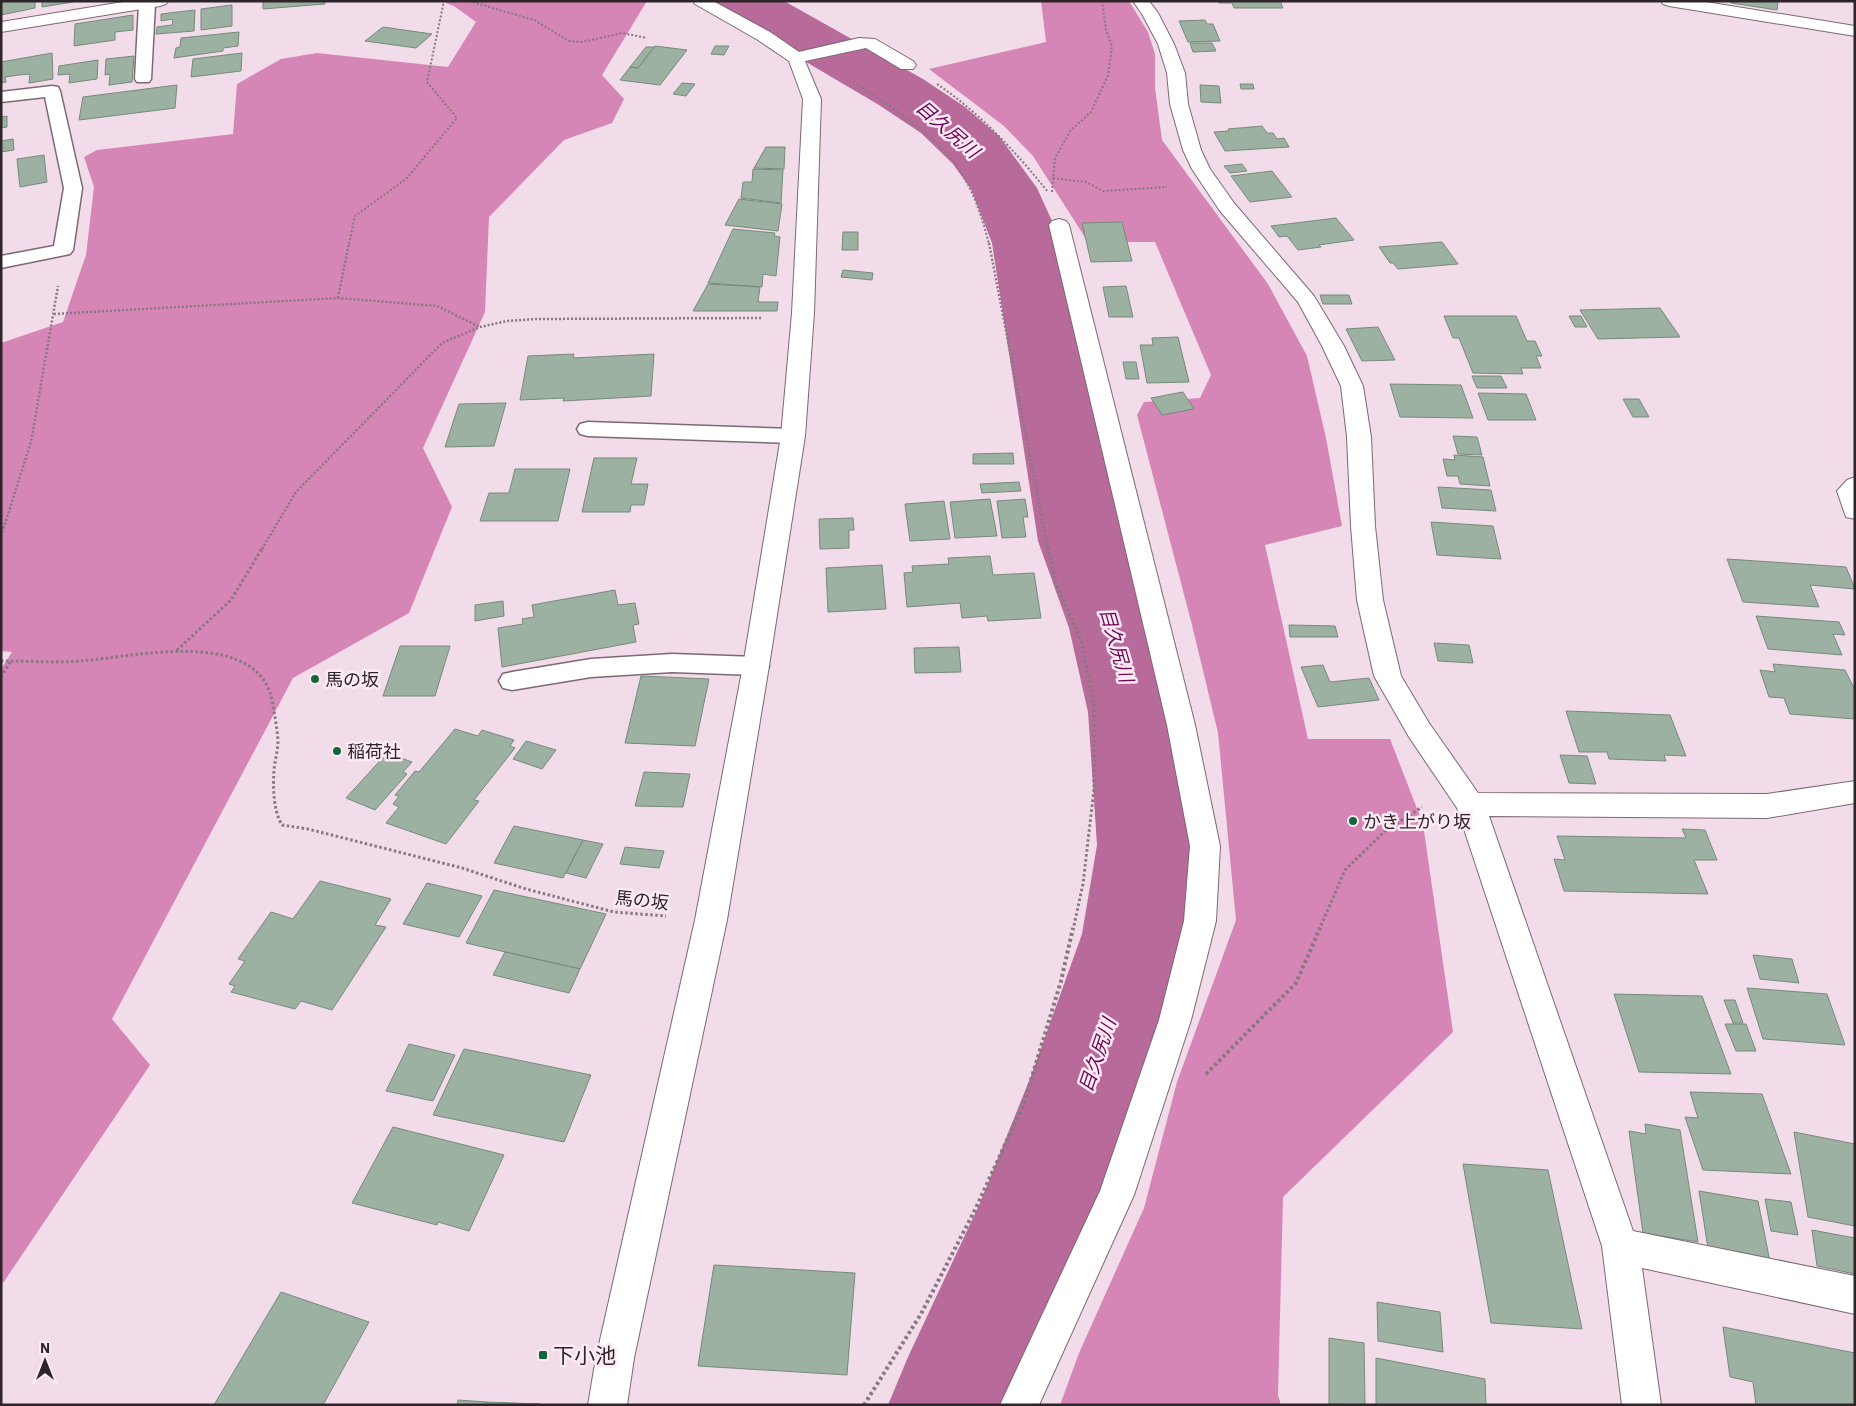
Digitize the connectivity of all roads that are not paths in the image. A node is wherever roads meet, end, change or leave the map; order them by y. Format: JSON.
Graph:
{"nodes":[{"id":1,"x":700,"y":1,"type":"edge"},
{"id":2,"x":1141,"y":1,"type":"edge"},
{"id":3,"x":1669,"y":1,"type":"edge"},
{"id":4,"x":154,"y":2,"type":"edge"},
{"id":5,"x":1,"y":27,"type":"edge"},
{"id":6,"x":1855,"y":31,"type":"edge"},
{"id":7,"x":804,"y":57,"type":"junction"},
{"id":8,"x":906,"y":65,"type":"road end"},
{"id":9,"x":142,"y":79,"type":"dead end"},
{"id":10,"x":1,"y":98,"type":"edge"},
{"id":11,"x":1059,"y":225,"type":"dead end"},
{"id":12,"x":1,"y":262,"type":"edge"},
{"id":13,"x":588,"y":429,"type":"dead end"},
{"id":14,"x":793,"y":436,"type":"junction"},
{"id":15,"x":1855,"y":485,"type":"edge"},
{"id":16,"x":1855,"y":511,"type":"edge"},
{"id":17,"x":756,"y":666,"type":"junction"},
{"id":18,"x":512,"y":681,"type":"dead end"},
{"id":19,"x":1855,"y":792,"type":"edge"},
{"id":20,"x":1470,"y":804,"type":"junction"},
{"id":21,"x":1620,"y":1246,"type":"junction"},
{"id":22,"x":1855,"y":1295,"type":"edge"},
{"id":23,"x":607,"y":1405,"type":"edge"},
{"id":24,"x":1019,"y":1405,"type":"edge"},
{"id":25,"x":1642,"y":1405,"type":"edge"}],
"edges":[{"from":1,"to":7,"type":"street"},
{"from":2,"to":20,"type":"street"},
{"from":3,"to":6,"type":"street"},
{"from":4,"to":5,"type":"street"},
{"from":4,"to":9,"type":"lane"},
{"from":7,"to":8,"type":"street"},
{"from":7,"to":14,"type":"street"},
{"from":10,"to":12,"type":"lane"},
{"from":11,"to":24,"type":"street"},
{"from":13,"to":14,"type":"lane"},
{"from":14,"to":17,"type":"street"},
{"from":15,"to":16,"type":"street"},
{"from":17,"to":18,"type":"lane"},
{"from":17,"to":23,"type":"street"},
{"from":19,"to":20,"type":"street"},
{"from":20,"to":21,"type":"street"},
{"from":21,"to":22,"type":"street"},
{"from":21,"to":25,"type":"street"}]}
